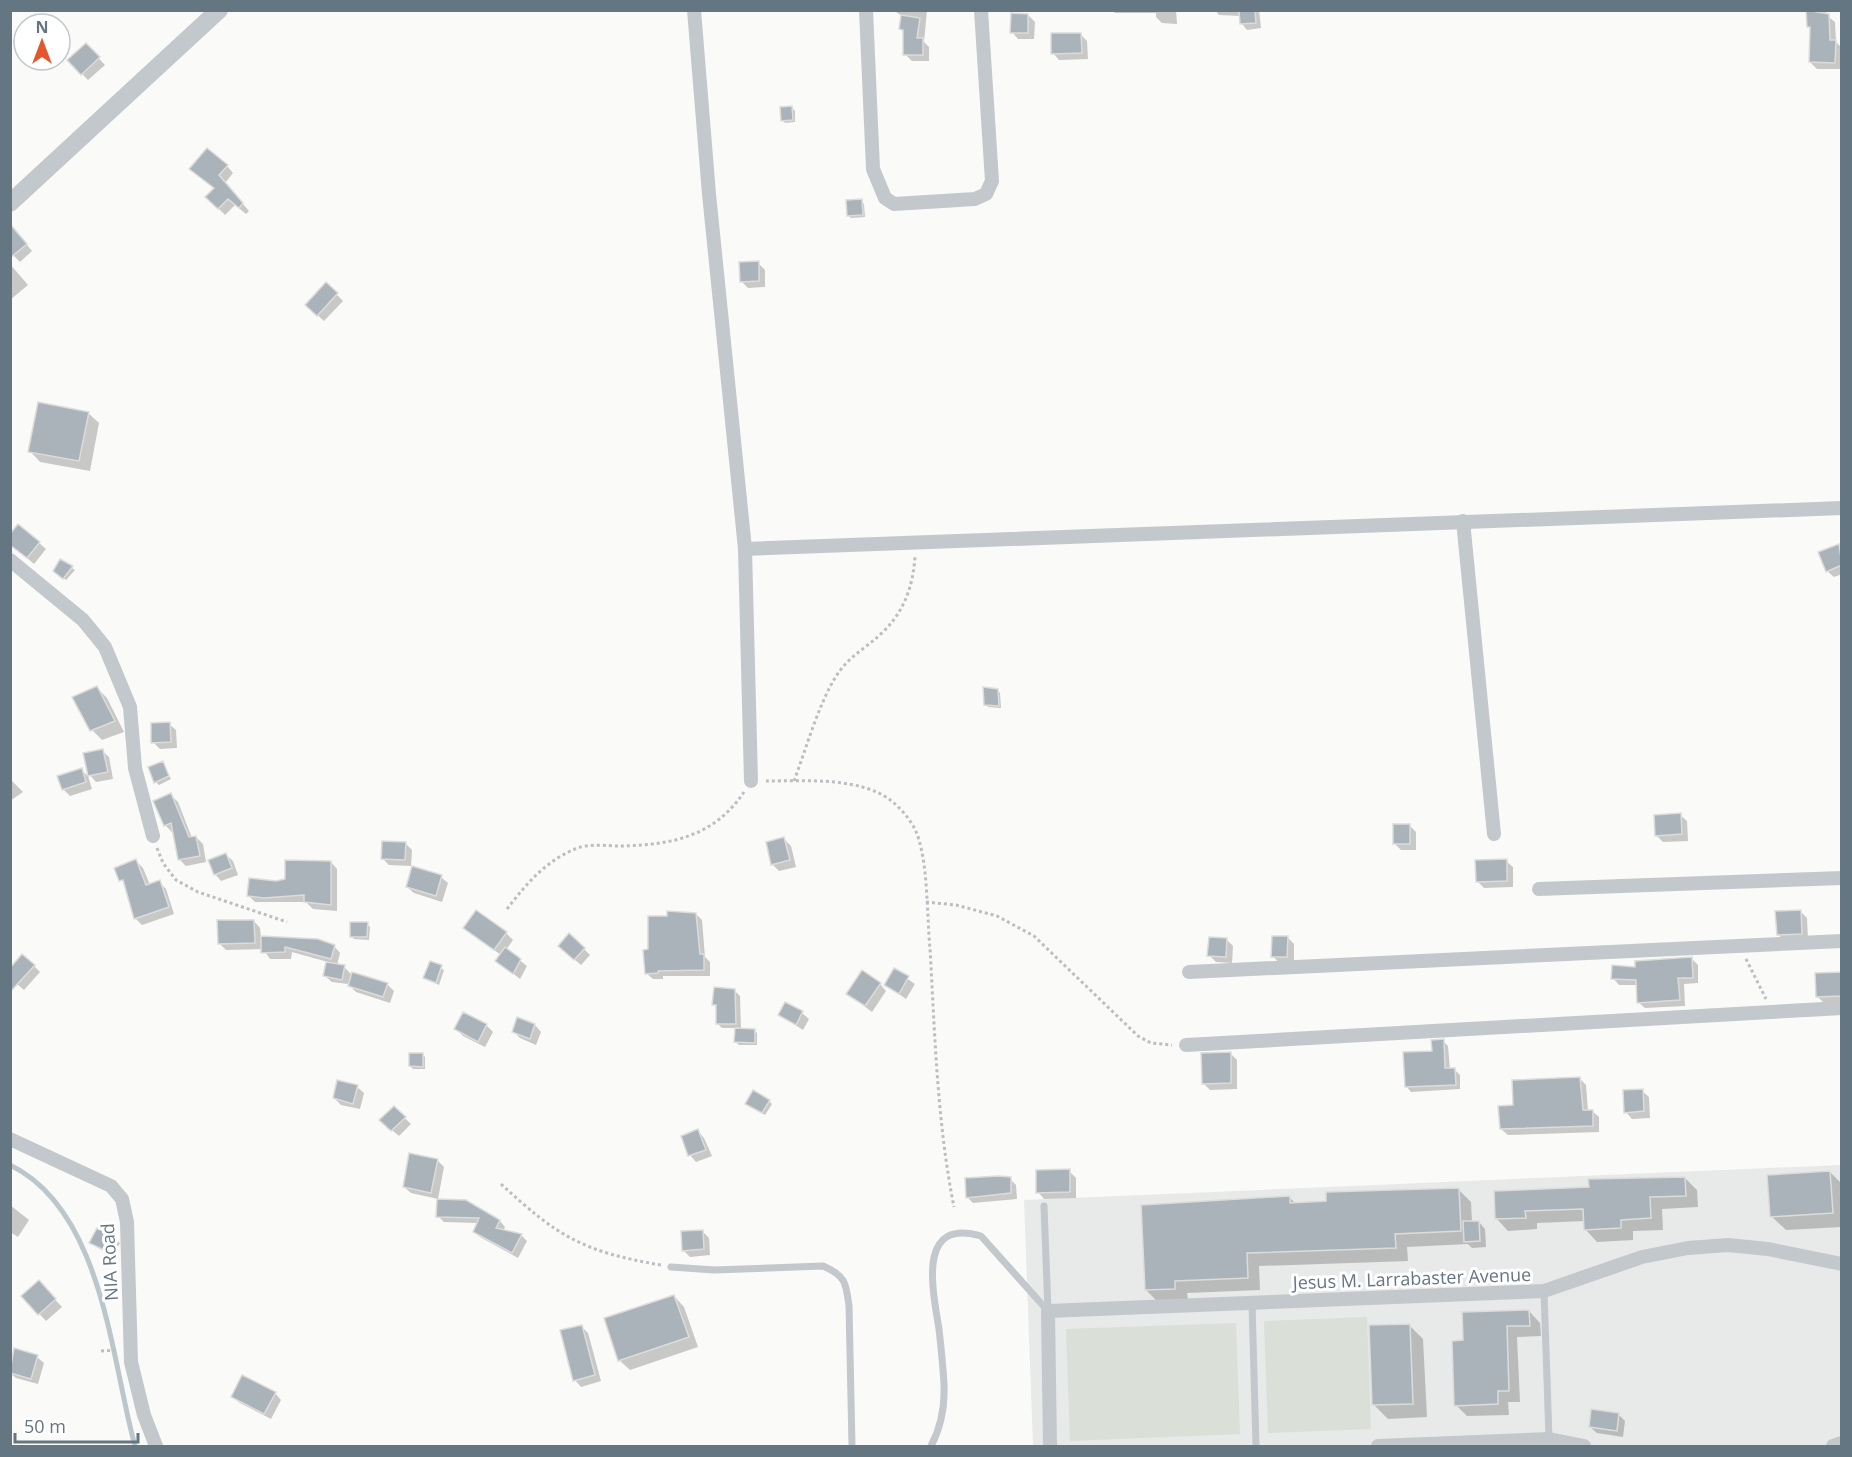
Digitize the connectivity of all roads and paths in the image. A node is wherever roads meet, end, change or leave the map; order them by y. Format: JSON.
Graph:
{"nodes":[{"id":1,"x":219,"y":10,"type":"edge"},
{"id":2,"x":694,"y":10,"type":"edge"},
{"id":3,"x":866,"y":10,"type":"edge"},
{"id":4,"x":981,"y":10,"type":"edge"},
{"id":5,"x":10,"y":203,"type":"edge"},
{"id":6,"x":1842,"y":507,"type":"edge"},
{"id":7,"x":1463,"y":521,"type":"junction"},
{"id":8,"x":915,"y":542,"type":"junction"},
{"id":9,"x":745,"y":549,"type":"junction"},
{"id":10,"x":10,"y":560,"type":"edge"},
{"id":11,"x":751,"y":781,"type":"junction"},
{"id":12,"x":794,"y":781,"type":"junction"},
{"id":13,"x":1494,"y":834,"type":"dead end"},
{"id":14,"x":153,"y":836,"type":"joint"},
{"id":15,"x":1842,"y":878,"type":"edge"},
{"id":16,"x":1539,"y":889,"type":"dead end"},
{"id":17,"x":926,"y":902,"type":"junction"},
{"id":18,"x":507,"y":909,"type":"dead end"},
{"id":19,"x":287,"y":922,"type":"dead end"},
{"id":20,"x":1842,"y":941,"type":"edge"},
{"id":21,"x":1737,"y":946,"type":"junction"},
{"id":22,"x":1189,"y":972,"type":"dead end"},
{"id":23,"x":1842,"y":1008,"type":"edge"},
{"id":24,"x":1770,"y":1012,"type":"junction"},
{"id":25,"x":1186,"y":1045,"type":"joint"},
{"id":26,"x":10,"y":1139,"type":"edge"},
{"id":27,"x":501,"y":1184,"type":"dead end"},
{"id":28,"x":1044,"y":1206,"type":"dead end"},
{"id":29,"x":954,"y":1207,"type":"dead end"},
{"id":30,"x":1842,"y":1264,"type":"edge"},
{"id":31,"x":671,"y":1267,"type":"joint"},
{"id":32,"x":1544,"y":1291,"type":"junction"},
{"id":33,"x":1252,"y":1303,"type":"junction"},
{"id":34,"x":1048,"y":1311,"type":"junction"},
{"id":35,"x":1549,"y":1439,"type":"junction"},
{"id":36,"x":1842,"y":1443,"type":"edge"},
{"id":37,"x":156,"y":1446,"type":"edge"},
{"id":38,"x":852,"y":1446,"type":"edge"},
{"id":39,"x":931,"y":1446,"type":"edge"},
{"id":40,"x":1050,"y":1446,"type":"edge"},
{"id":41,"x":1256,"y":1446,"type":"edge"},
{"id":42,"x":1378,"y":1446,"type":"edge"},
{"id":43,"x":1584,"y":1446,"type":"edge"},
{"id":44,"x":1833,"y":1446,"type":"edge"}],
"edges":[{"from":1,"to":5,"type":"street"},
{"from":2,"to":9,"type":"street"},
{"from":3,"to":4,"type":"street"},
{"from":6,"to":7,"type":"street"},
{"from":7,"to":8,"type":"street"},
{"from":7,"to":13,"type":"street"},
{"from":8,"to":9,"type":"street"},
{"from":8,"to":12,"type":"path"},
{"from":9,"to":11,"type":"street"},
{"from":10,"to":14,"type":"street"},
{"from":11,"to":12,"type":"path"},
{"from":11,"to":18,"type":"path"},
{"from":12,"to":17,"type":"path"},
{"from":14,"to":19,"type":"path"},
{"from":15,"to":16,"type":"street"},
{"from":17,"to":25,"type":"path"},
{"from":17,"to":29,"type":"path"},
{"from":20,"to":21,"type":"street"},
{"from":21,"to":22,"type":"street"},
{"from":21,"to":24,"type":"path"},
{"from":23,"to":24,"type":"street"},
{"from":24,"to":25,"type":"street"},
{"from":26,"to":37,"type":"street","name":"NIA Road"},
{"from":27,"to":31,"type":"path"},
{"from":28,"to":34,"type":"lane"},
{"from":30,"to":32,"type":"street","name":"Jesus M. Larrabaster Avenue"},
{"from":31,"to":38,"type":"lane"},
{"from":32,"to":33,"type":"street","name":"Jesus M. Larrabaster Avenue"},
{"from":32,"to":35,"type":"lane"},
{"from":33,"to":34,"type":"street","name":"Jesus M. Larrabaster Avenue"},
{"from":33,"to":41,"type":"lane"},
{"from":34,"to":39,"type":"lane"},
{"from":34,"to":40,"type":"street"},
{"from":35,"to":42,"type":"street"},
{"from":35,"to":43,"type":"street"},
{"from":36,"to":44,"type":"street"}]}
